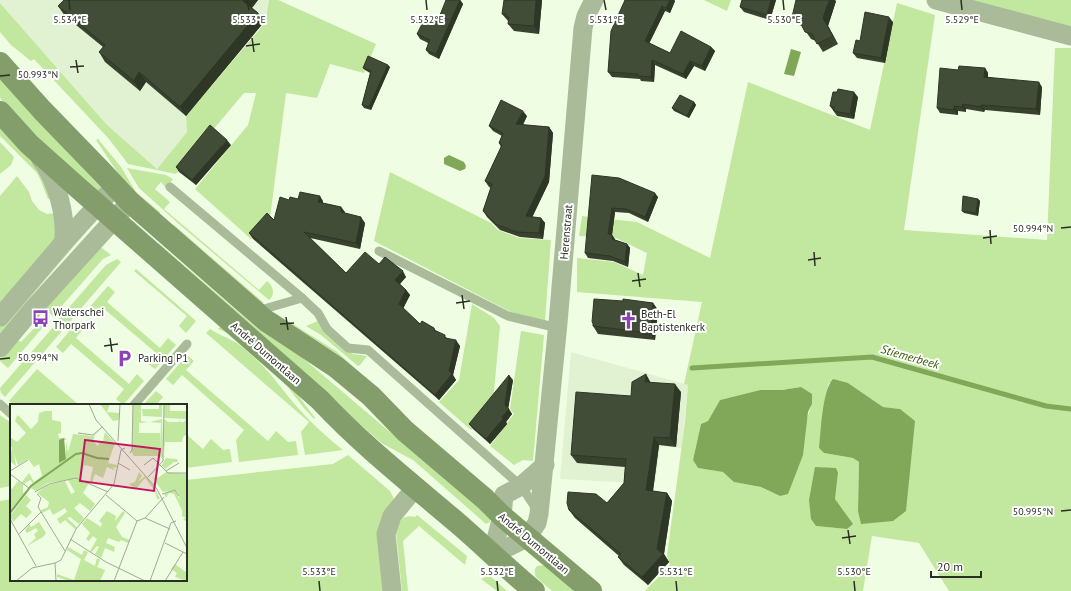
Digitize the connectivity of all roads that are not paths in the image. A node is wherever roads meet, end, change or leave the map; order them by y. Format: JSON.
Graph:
{"nodes":[{"id":1,"x":594,"y":0,"type":"edge"},
{"id":2,"x":936,"y":0,"type":"edge"},
{"id":3,"x":1071,"y":36,"type":"edge"},
{"id":4,"x":0,"y":63,"type":"edge"},
{"id":5,"x":0,"y":112,"type":"edge"},
{"id":6,"x":29,"y":144,"type":"junction"},
{"id":7,"x":115,"y":186,"type":"junction"},
{"id":8,"x":170,"y":187,"type":"dead end"},
{"id":9,"x":130,"y":202,"type":"junction"},
{"id":10,"x":98,"y":205,"type":"junction"},
{"id":11,"x":114,"y":219,"type":"junction"},
{"id":12,"x":64,"y":242,"type":"junction"},
{"id":13,"x":379,"y":251,"type":"dead end"},
{"id":14,"x":302,"y":298,"type":"junction"},
{"id":15,"x":256,"y":311,"type":"junction"},
{"id":16,"x":0,"y":317,"type":"edge"},
{"id":17,"x":558,"y":328,"type":"junction"},
{"id":18,"x":187,"y":344,"type":"dead end"},
{"id":19,"x":0,"y":348,"type":"edge"},
{"id":20,"x":0,"y":404,"type":"edge"},
{"id":21,"x":135,"y":404,"type":"edge"},
{"id":22,"x":10,"y":413,"type":"edge"},
{"id":23,"x":545,"y":465,"type":"junction"},
{"id":24,"x":521,"y":486,"type":"junction"},
{"id":25,"x":415,"y":488,"type":"junction"},
{"id":26,"x":539,"y":514,"type":"junction"},
{"id":27,"x":502,"y":516,"type":"junction"},
{"id":28,"x":527,"y":538,"type":"junction"},
{"id":29,"x":492,"y":555,"type":"junction"},
{"id":30,"x":392,"y":591,"type":"edge"},
{"id":31,"x":534,"y":591,"type":"edge"},
{"id":32,"x":591,"y":591,"type":"edge"}],
"edges":[{"from":1,"to":17,"type":"street","name":"Herenstraat"},
{"from":2,"to":3,"type":"street"},
{"from":4,"to":7,"type":"main road","name":"André Dumontlaan"},
{"from":5,"to":6,"type":"main road","name":"André Dumontlaan"},
{"from":6,"to":10,"type":"main road","name":"André Dumontlaan"},
{"from":6,"to":12,"type":"street"},
{"from":7,"to":9,"type":"main road","name":"André Dumontlaan"},
{"from":7,"to":10,"type":"street"},
{"from":8,"to":14,"type":"lane"},
{"from":9,"to":11,"type":"street"},
{"from":9,"to":15,"type":"main road","name":"André Dumontlaan"},
{"from":10,"to":11,"type":"main road","name":"André Dumontlaan"},
{"from":10,"to":12,"type":"street"},
{"from":11,"to":19,"type":"street"},
{"from":11,"to":25,"type":"main road","name":"André Dumontlaan"},
{"from":12,"to":16,"type":"street"},
{"from":13,"to":17,"type":"lane"},
{"from":14,"to":15,"type":"lane"},
{"from":14,"to":24,"type":"lane"},
{"from":15,"to":27,"type":"main road","name":"André Dumontlaan"},
{"from":17,"to":23,"type":"street","name":"Herenstraat"},
{"from":18,"to":21,"type":"lane"},
{"from":20,"to":22,"type":"lane"},
{"from":23,"to":24,"type":"street"},
{"from":23,"to":26,"type":"street","name":"Herenstraat"},
{"from":24,"to":26,"type":"lane"},
{"from":24,"to":27,"type":"street"},
{"from":25,"to":29,"type":"main road","name":"André Dumontlaan"},
{"from":25,"to":30,"type":"street"},
{"from":26,"to":28,"type":"street","name":"Herenstraat"},
{"from":27,"to":28,"type":"main road","name":"André Dumontlaan"},
{"from":27,"to":29,"type":"street"},
{"from":28,"to":29,"type":"street"},
{"from":28,"to":32,"type":"main road","name":"André Dumontlaan"},
{"from":29,"to":31,"type":"main road","name":"André Dumontlaan"}]}
